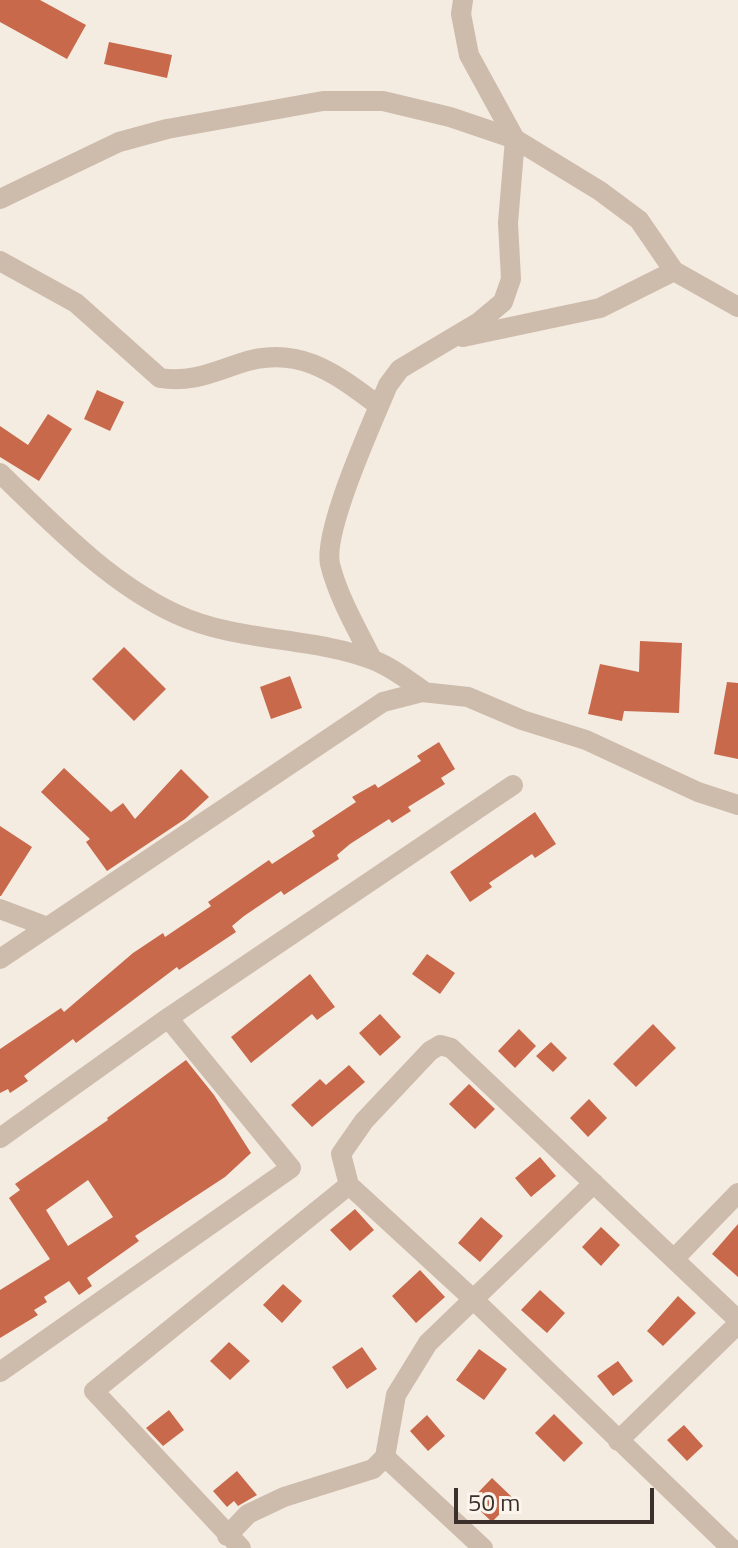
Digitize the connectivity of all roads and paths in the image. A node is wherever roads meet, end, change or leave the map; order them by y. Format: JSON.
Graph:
{"nodes":[{"id":1,"x":463,"y":0,"type":"edge"},
{"id":2,"x":515,"y":139,"type":"junction"},
{"id":3,"x":0,"y":199,"type":"edge"},
{"id":4,"x":0,"y":261,"type":"edge"},
{"id":5,"x":674,"y":271,"type":"junction"},
{"id":6,"x":738,"y":307,"type":"edge"},
{"id":7,"x":448,"y":340,"type":"junction"},
{"id":8,"x":379,"y":406,"type":"junction"},
{"id":9,"x":0,"y":473,"type":"edge"},
{"id":10,"x":372,"y":659,"type":"junction"},
{"id":11,"x":425,"y":692,"type":"junction"},
{"id":12,"x":513,"y":785,"type":"dead end"},
{"id":13,"x":738,"y":805,"type":"edge"},
{"id":14,"x":0,"y":909,"type":"edge"},
{"id":15,"x":45,"y":926,"type":"junction"},
{"id":16,"x":0,"y":959,"type":"edge"},
{"id":17,"x":168,"y":1018,"type":"junction"},
{"id":18,"x":0,"y":1138,"type":"edge"},
{"id":19,"x":594,"y":1183,"type":"junction"},
{"id":20,"x":349,"y":1185,"type":"junction"},
{"id":21,"x":738,"y":1193,"type":"edge"},
{"id":22,"x":674,"y":1259,"type":"junction"},
{"id":23,"x":473,"y":1299,"type":"junction"},
{"id":24,"x":738,"y":1322,"type":"edge"},
{"id":25,"x":0,"y":1372,"type":"edge"},
{"id":26,"x":618,"y":1441,"type":"junction"},
{"id":27,"x":385,"y":1457,"type":"junction"},
{"id":28,"x":234,"y":1542,"type":"edge"},
{"id":29,"x":483,"y":1548,"type":"edge"},
{"id":30,"x":731,"y":1548,"type":"edge"}],
"edges":[{"from":1,"to":2,"type":"street"},
{"from":2,"to":3,"type":"street"},
{"from":2,"to":5,"type":"street"},
{"from":2,"to":7,"type":"street"},
{"from":4,"to":8,"type":"street"},
{"from":5,"to":6,"type":"street"},
{"from":5,"to":7,"type":"street"},
{"from":7,"to":8,"type":"street"},
{"from":8,"to":10,"type":"street"},
{"from":9,"to":10,"type":"street"},
{"from":10,"to":11,"type":"street"},
{"from":11,"to":13,"type":"street"},
{"from":11,"to":15,"type":"street"},
{"from":12,"to":17,"type":"street"},
{"from":14,"to":15,"type":"street"},
{"from":15,"to":16,"type":"street"},
{"from":17,"to":18,"type":"street"},
{"from":17,"to":25,"type":"street"},
{"from":19,"to":20,"type":"street"},
{"from":19,"to":22,"type":"street"},
{"from":19,"to":23,"type":"street"},
{"from":20,"to":23,"type":"street"},
{"from":20,"to":28,"type":"street"},
{"from":21,"to":22,"type":"street"},
{"from":22,"to":24,"type":"street"},
{"from":23,"to":26,"type":"street"},
{"from":23,"to":27,"type":"street"},
{"from":24,"to":26,"type":"street"},
{"from":26,"to":30,"type":"street"},
{"from":27,"to":28,"type":"street"},
{"from":27,"to":29,"type":"street"}]}
